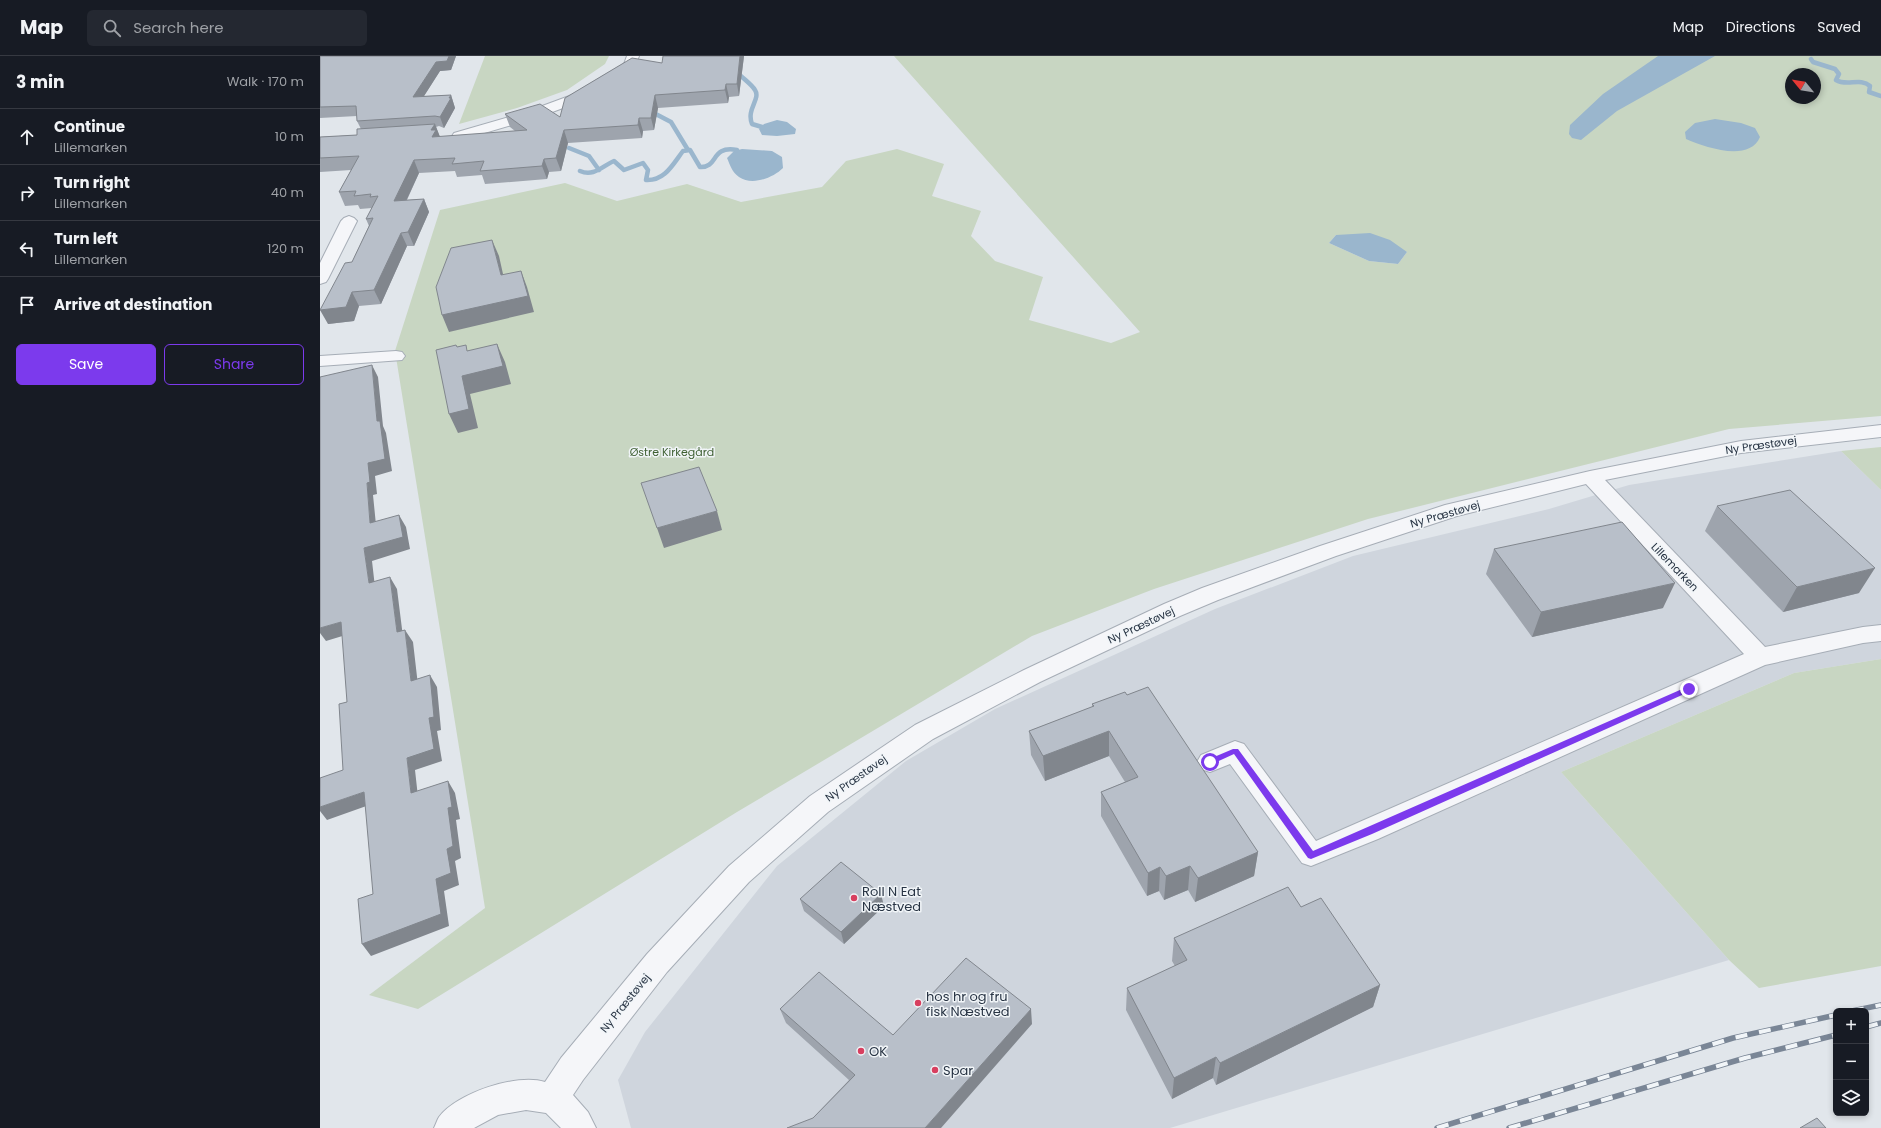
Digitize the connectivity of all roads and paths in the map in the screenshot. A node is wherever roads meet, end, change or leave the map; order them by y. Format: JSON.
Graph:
{"nodes":[{"id":1,"x":633,"y":56,"type":"edge"},
{"id":2,"x":459,"y":136,"type":"edge"},
{"id":3,"x":349,"y":221,"type":"dead end"},
{"id":4,"x":340,"y":240,"type":"junction"},
{"id":5,"x":320,"y":242,"type":"edge"},
{"id":6,"x":320,"y":278,"type":"edge"},
{"id":7,"x":396,"y":356,"type":"dead end"},
{"id":8,"x":320,"y":361,"type":"edge"},
{"id":9,"x":1881,"y":431,"type":"edge"},
{"id":10,"x":1590,"y":477,"type":"junction"},
{"id":11,"x":1881,"y":633,"type":"edge"},
{"id":12,"x":1760,"y":657,"type":"junction"},
{"id":13,"x":1210,"y":762,"type":"dead end"},
{"id":14,"x":552,"y":1099,"type":"junction"},
{"id":15,"x":450,"y":1128,"type":"edge"},
{"id":16,"x":580,"y":1128,"type":"edge"}],
"edges":[{"from":1,"to":2,"type":"street"},
{"from":3,"to":4,"type":"street"},
{"from":4,"to":5,"type":"street"},
{"from":4,"to":6,"type":"street"},
{"from":7,"to":8,"type":"street"},
{"from":9,"to":10,"type":"street","name":"Ny Præstøvej"},
{"from":10,"to":12,"type":"street","name":"Lillemarken"},
{"from":10,"to":14,"type":"street","name":"Ny Præstøvej"},
{"from":11,"to":12,"type":"street"},
{"from":12,"to":13,"type":"street"},
{"from":14,"to":15,"type":"street"},
{"from":14,"to":16,"type":"street"}]}
